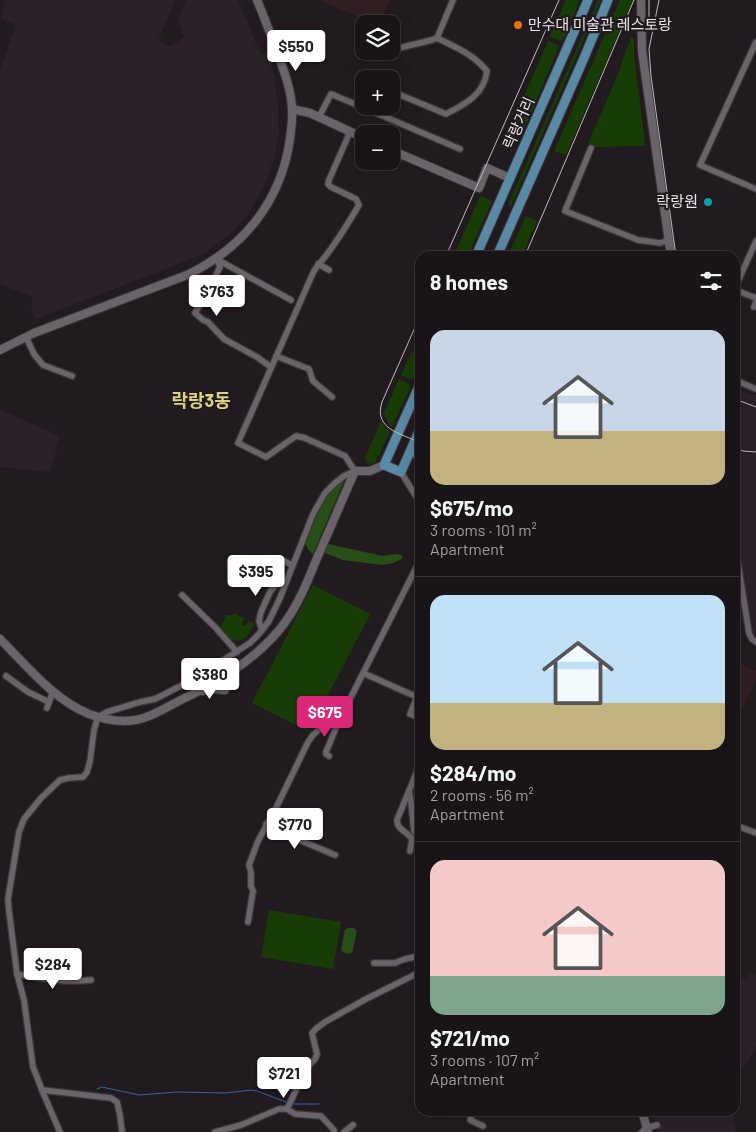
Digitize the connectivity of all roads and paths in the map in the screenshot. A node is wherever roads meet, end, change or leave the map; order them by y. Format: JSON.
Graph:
{"nodes":[{"id":1,"x":257,"y":0,"type":"edge"},
{"id":2,"x":453,"y":0,"type":"edge"},
{"id":3,"x":588,"y":0,"type":"edge"},
{"id":4,"x":608,"y":0,"type":"edge"},
{"id":5,"x":641,"y":0,"type":"edge"},
{"id":6,"x":437,"y":38,"type":"junction"},
{"id":7,"x":756,"y":42,"type":"edge"},
{"id":8,"x":400,"y":48,"type":"edge"},
{"id":9,"x":400,"y":95,"type":"edge"},
{"id":10,"x":292,"y":110,"type":"junction"},
{"id":11,"x":319,"y":118,"type":"junction"},
{"id":12,"x":350,"y":132,"type":"junction"},
{"id":13,"x":355,"y":134,"type":"edge"},
{"id":14,"x":591,"y":148,"type":"dead end"},
{"id":15,"x":460,"y":149,"type":"dead end"},
{"id":16,"x":400,"y":154,"type":"edge"},
{"id":17,"x":510,"y":178,"type":"junction"},
{"id":18,"x":756,"y":189,"type":"edge"},
{"id":19,"x":669,"y":240,"type":"junction"},
{"id":20,"x":756,"y":242,"type":"edge"},
{"id":21,"x":478,"y":251,"type":"edge"},
{"id":22,"x":499,"y":251,"type":"edge"},
{"id":23,"x":670,"y":251,"type":"edge"},
{"id":24,"x":216,"y":259,"type":"junction"},
{"id":25,"x":318,"y":264,"type":"junction"},
{"id":26,"x":329,"y":270,"type":"dead end"},
{"id":27,"x":740,"y":278,"type":"edge"},
{"id":28,"x":740,"y":292,"type":"edge"},
{"id":29,"x":291,"y":300,"type":"dead end"},
{"id":30,"x":755,"y":302,"type":"edge"},
{"id":31,"x":26,"y":337,"type":"junction"},
{"id":32,"x":0,"y":350,"type":"edge"},
{"id":33,"x":276,"y":356,"type":"junction"},
{"id":34,"x":271,"y":367,"type":"junction"},
{"id":35,"x":72,"y":376,"type":"dead end"},
{"id":36,"x":740,"y":382,"type":"edge"},
{"id":37,"x":756,"y":389,"type":"edge"},
{"id":38,"x":415,"y":395,"type":"edge"},
{"id":39,"x":332,"y":397,"type":"dead end"},
{"id":40,"x":415,"y":440,"type":"edge"},
{"id":41,"x":409,"y":454,"type":"junction"},
{"id":42,"x":415,"y":455,"type":"edge"},
{"id":43,"x":384,"y":465,"type":"junction"},
{"id":44,"x":355,"y":472,"type":"junction"},
{"id":45,"x":400,"y":472,"type":"junction"},
{"id":46,"x":415,"y":496,"type":"edge"},
{"id":47,"x":282,"y":560,"type":"dead end"},
{"id":48,"x":292,"y":565,"type":"junction"},
{"id":49,"x":415,"y":570,"type":"edge"},
{"id":50,"x":740,"y":576,"type":"edge"},
{"id":51,"x":286,"y":582,"type":"junction"},
{"id":52,"x":182,"y":595,"type":"dead end"},
{"id":53,"x":262,"y":630,"type":"junction"},
{"id":54,"x":0,"y":639,"type":"edge"},
{"id":55,"x":756,"y":642,"type":"edge"},
{"id":56,"x":237,"y":652,"type":"junction"},
{"id":57,"x":362,"y":673,"type":"junction"},
{"id":58,"x":6,"y":676,"type":"dead end"},
{"id":59,"x":225,"y":690,"type":"dead end"},
{"id":60,"x":53,"y":691,"type":"junction"},
{"id":61,"x":193,"y":694,"type":"junction"},
{"id":62,"x":415,"y":696,"type":"edge"},
{"id":63,"x":415,"y":702,"type":"edge"},
{"id":64,"x":334,"y":716,"type":"junction"},
{"id":65,"x":415,"y":716,"type":"edge"},
{"id":66,"x":98,"y":717,"type":"junction"},
{"id":67,"x":329,"y":756,"type":"dead end"},
{"id":68,"x":415,"y":776,"type":"edge"},
{"id":69,"x":409,"y":791,"type":"junction"},
{"id":70,"x":266,"y":824,"type":"junction"},
{"id":71,"x":740,"y":827,"type":"edge"},
{"id":72,"x":415,"y":833,"type":"edge"},
{"id":73,"x":756,"y":833,"type":"edge"},
{"id":74,"x":410,"y":851,"type":"dead end"},
{"id":75,"x":335,"y":856,"type":"dead end"},
{"id":76,"x":248,"y":922,"type":"dead end"},
{"id":77,"x":415,"y":957,"type":"edge"},
{"id":78,"x":374,"y":963,"type":"dead end"},
{"id":79,"x":17,"y":974,"type":"junction"},
{"id":80,"x":415,"y":974,"type":"edge"},
{"id":81,"x":91,"y":980,"type":"dead end"},
{"id":82,"x":42,"y":1090,"type":"junction"},
{"id":83,"x":287,"y":1109,"type":"junction"},
{"id":84,"x":470,"y":1116,"type":"edge"},
{"id":85,"x":643,"y":1116,"type":"edge"},
{"id":86,"x":657,"y":1125,"type":"dead end"},
{"id":87,"x":483,"y":1126,"type":"dead end"},
{"id":88,"x":238,"y":1129,"type":"edge"},
{"id":89,"x":645,"y":1130,"type":"edge"},
{"id":90,"x":60,"y":1132,"type":"edge"},
{"id":91,"x":122,"y":1132,"type":"edge"},
{"id":92,"x":215,"y":1132,"type":"edge"},
{"id":93,"x":334,"y":1132,"type":"edge"},
{"id":94,"x":344,"y":1132,"type":"edge"},
{"id":95,"x":357,"y":1132,"type":"edge"}],
"edges":[{"from":1,"to":10,"type":"main road"},
{"from":2,"to":6,"type":"street"},
{"from":3,"to":17,"type":"main road","name":"락랑거리"},
{"from":4,"to":22,"type":"main road"},
{"from":5,"to":19,"type":"main road"},
{"from":6,"to":8,"type":"street"},
{"from":6,"to":9,"type":"street"},
{"from":7,"to":18,"type":"street"},
{"from":10,"to":11,"type":"main road"},
{"from":10,"to":24,"type":"main road"},
{"from":11,"to":12,"type":"main road"},
{"from":11,"to":15,"type":"street"},
{"from":12,"to":13,"type":"main road"},
{"from":12,"to":25,"type":"street"},
{"from":14,"to":19,"type":"street"},
{"from":16,"to":17,"type":"main road"},
{"from":17,"to":21,"type":"main road","name":"락랑거리"},
{"from":19,"to":23,"type":"main road"},
{"from":20,"to":27,"type":"street"},
{"from":24,"to":29,"type":"street"},
{"from":24,"to":31,"type":"main road"},
{"from":24,"to":34,"type":"street"},
{"from":25,"to":26,"type":"street"},
{"from":25,"to":33,"type":"street"},
{"from":28,"to":30,"type":"street"},
{"from":31,"to":32,"type":"main road"},
{"from":31,"to":35,"type":"street"},
{"from":33,"to":34,"type":"street"},
{"from":33,"to":39,"type":"street"},
{"from":34,"to":44,"type":"street"},
{"from":36,"to":37,"type":"street"},
{"from":38,"to":43,"type":"main road"},
{"from":40,"to":41,"type":"main road"},
{"from":41,"to":42,"type":"street"},
{"from":41,"to":45,"type":"main road"},
{"from":43,"to":44,"type":"main road"},
{"from":43,"to":45,"type":"main road"},
{"from":44,"to":48,"type":"street"},
{"from":44,"to":61,"type":"main road"},
{"from":45,"to":46,"type":"street"},
{"from":47,"to":48,"type":"street"},
{"from":48,"to":51,"type":"street"},
{"from":49,"to":57,"type":"street"},
{"from":50,"to":55,"type":"street"},
{"from":51,"to":53,"type":"street"},
{"from":51,"to":53,"type":"street"},
{"from":52,"to":56,"type":"street"},
{"from":53,"to":56,"type":"street"},
{"from":54,"to":60,"type":"main road"},
{"from":56,"to":66,"type":"street"},
{"from":57,"to":62,"type":"street"},
{"from":57,"to":64,"type":"street"},
{"from":58,"to":60,"type":"street"},
{"from":59,"to":61,"type":"main road"},
{"from":60,"to":66,"type":"main road"},
{"from":61,"to":66,"type":"main road"},
{"from":63,"to":65,"type":"street"},
{"from":64,"to":67,"type":"street"},
{"from":64,"to":70,"type":"street"},
{"from":66,"to":79,"type":"street"},
{"from":68,"to":69,"type":"street"},
{"from":69,"to":72,"type":"street"},
{"from":69,"to":74,"type":"street"},
{"from":70,"to":75,"type":"street"},
{"from":70,"to":76,"type":"street"},
{"from":71,"to":73,"type":"street"},
{"from":77,"to":78,"type":"street"},
{"from":79,"to":81,"type":"street"},
{"from":79,"to":82,"type":"street"},
{"from":80,"to":83,"type":"street"},
{"from":82,"to":90,"type":"street"},
{"from":82,"to":91,"type":"street"},
{"from":83,"to":88,"type":"street"},
{"from":83,"to":93,"type":"street"},
{"from":84,"to":87,"type":"street"},
{"from":85,"to":89,"type":"main road"},
{"from":86,"to":89,"type":"street"},
{"from":88,"to":92,"type":"street"},
{"from":94,"to":95,"type":"street"}]}
